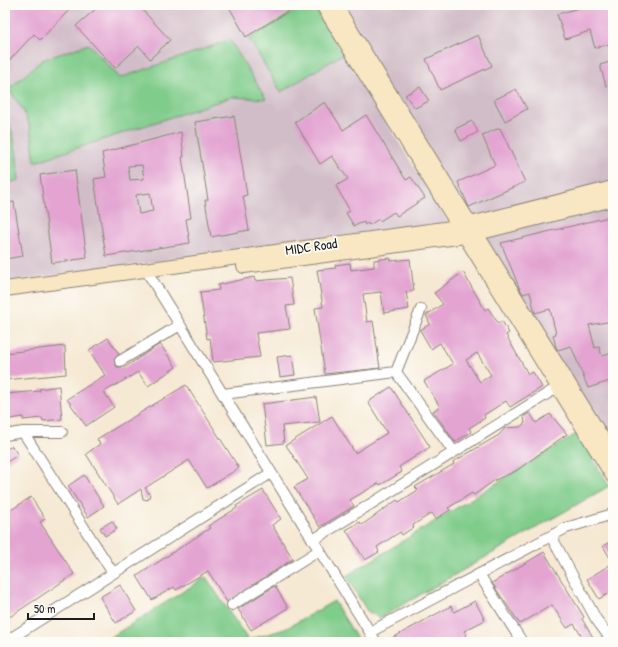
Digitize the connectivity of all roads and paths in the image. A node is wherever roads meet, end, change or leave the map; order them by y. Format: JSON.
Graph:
{"nodes":[{"id":1,"x":323,"y":5,"type":"edge"},
{"id":2,"x":335,"y":5,"type":"edge"},
{"id":3,"x":613,"y":188,"type":"edge"},
{"id":4,"x":613,"y":199,"type":"edge"},
{"id":5,"x":528,"y":214,"type":"junction"},
{"id":6,"x":467,"y":230,"type":"junction"},
{"id":7,"x":149,"y":274,"type":"junction"},
{"id":8,"x":5,"y":289,"type":"edge"},
{"id":9,"x":5,"y":298,"type":"edge"},
{"id":10,"x":421,"y":309,"type":"dead end"},
{"id":11,"x":180,"y":325,"type":"junction"},
{"id":12,"x":120,"y":360,"type":"dead end"},
{"id":13,"x":396,"y":372,"type":"junction"},
{"id":14,"x":562,"y":384,"type":"junction"},
{"id":15,"x":223,"y":394,"type":"junction"},
{"id":16,"x":23,"y":432,"type":"junction"},
{"id":17,"x":62,"y":432,"type":"dead end"},
{"id":18,"x":5,"y":435,"type":"edge"},
{"id":19,"x":454,"y":452,"type":"junction"},
{"id":20,"x":613,"y":456,"type":"edge"},
{"id":21,"x":271,"y":473,"type":"junction"},
{"id":22,"x":613,"y":476,"type":"edge"},
{"id":23,"x":613,"y":514,"type":"edge"},
{"id":24,"x":551,"y":536,"type":"junction"},
{"id":25,"x":313,"y":540,"type":"junction"},
{"id":26,"x":320,"y":550,"type":"junction"},
{"id":27,"x":113,"y":573,"type":"junction"},
{"id":28,"x":479,"y":574,"type":"junction"},
{"id":29,"x":232,"y":605,"type":"dead end"},
{"id":30,"x":370,"y":632,"type":"junction"},
{"id":31,"x":5,"y":642,"type":"edge"},
{"id":32,"x":376,"y":642,"type":"edge"},
{"id":33,"x":522,"y":642,"type":"edge"},
{"id":34,"x":613,"y":642,"type":"edge"}],
"edges":[{"from":1,"to":6,"type":"main road"},
{"from":2,"to":6,"type":"main road"},
{"from":3,"to":5,"type":"main road","name":"MIDC Road"},
{"from":4,"to":5,"type":"main road","name":"MIDC Road"},
{"from":5,"to":6,"type":"main road","name":"MIDC Road"},
{"from":6,"to":7,"type":"main road","name":"MIDC Road"},
{"from":6,"to":14,"type":"main road"},
{"from":7,"to":8,"type":"main road","name":"MIDC Road"},
{"from":7,"to":9,"type":"main road","name":"MIDC Road"},
{"from":7,"to":11,"type":"street"},
{"from":10,"to":13,"type":"street"},
{"from":11,"to":12,"type":"street"},
{"from":11,"to":15,"type":"street"},
{"from":13,"to":15,"type":"street"},
{"from":13,"to":19,"type":"street"},
{"from":14,"to":19,"type":"street"},
{"from":14,"to":20,"type":"main road"},
{"from":14,"to":22,"type":"main road"},
{"from":15,"to":21,"type":"street"},
{"from":16,"to":17,"type":"street"},
{"from":16,"to":18,"type":"street"},
{"from":16,"to":27,"type":"street"},
{"from":19,"to":25,"type":"street"},
{"from":21,"to":25,"type":"street"},
{"from":21,"to":27,"type":"street"},
{"from":23,"to":24,"type":"street"},
{"from":24,"to":28,"type":"street"},
{"from":24,"to":34,"type":"street"},
{"from":25,"to":26,"type":"street"},
{"from":26,"to":29,"type":"street"},
{"from":26,"to":30,"type":"street"},
{"from":27,"to":31,"type":"street"},
{"from":28,"to":30,"type":"street"},
{"from":28,"to":33,"type":"street"},
{"from":30,"to":32,"type":"street"}]}
